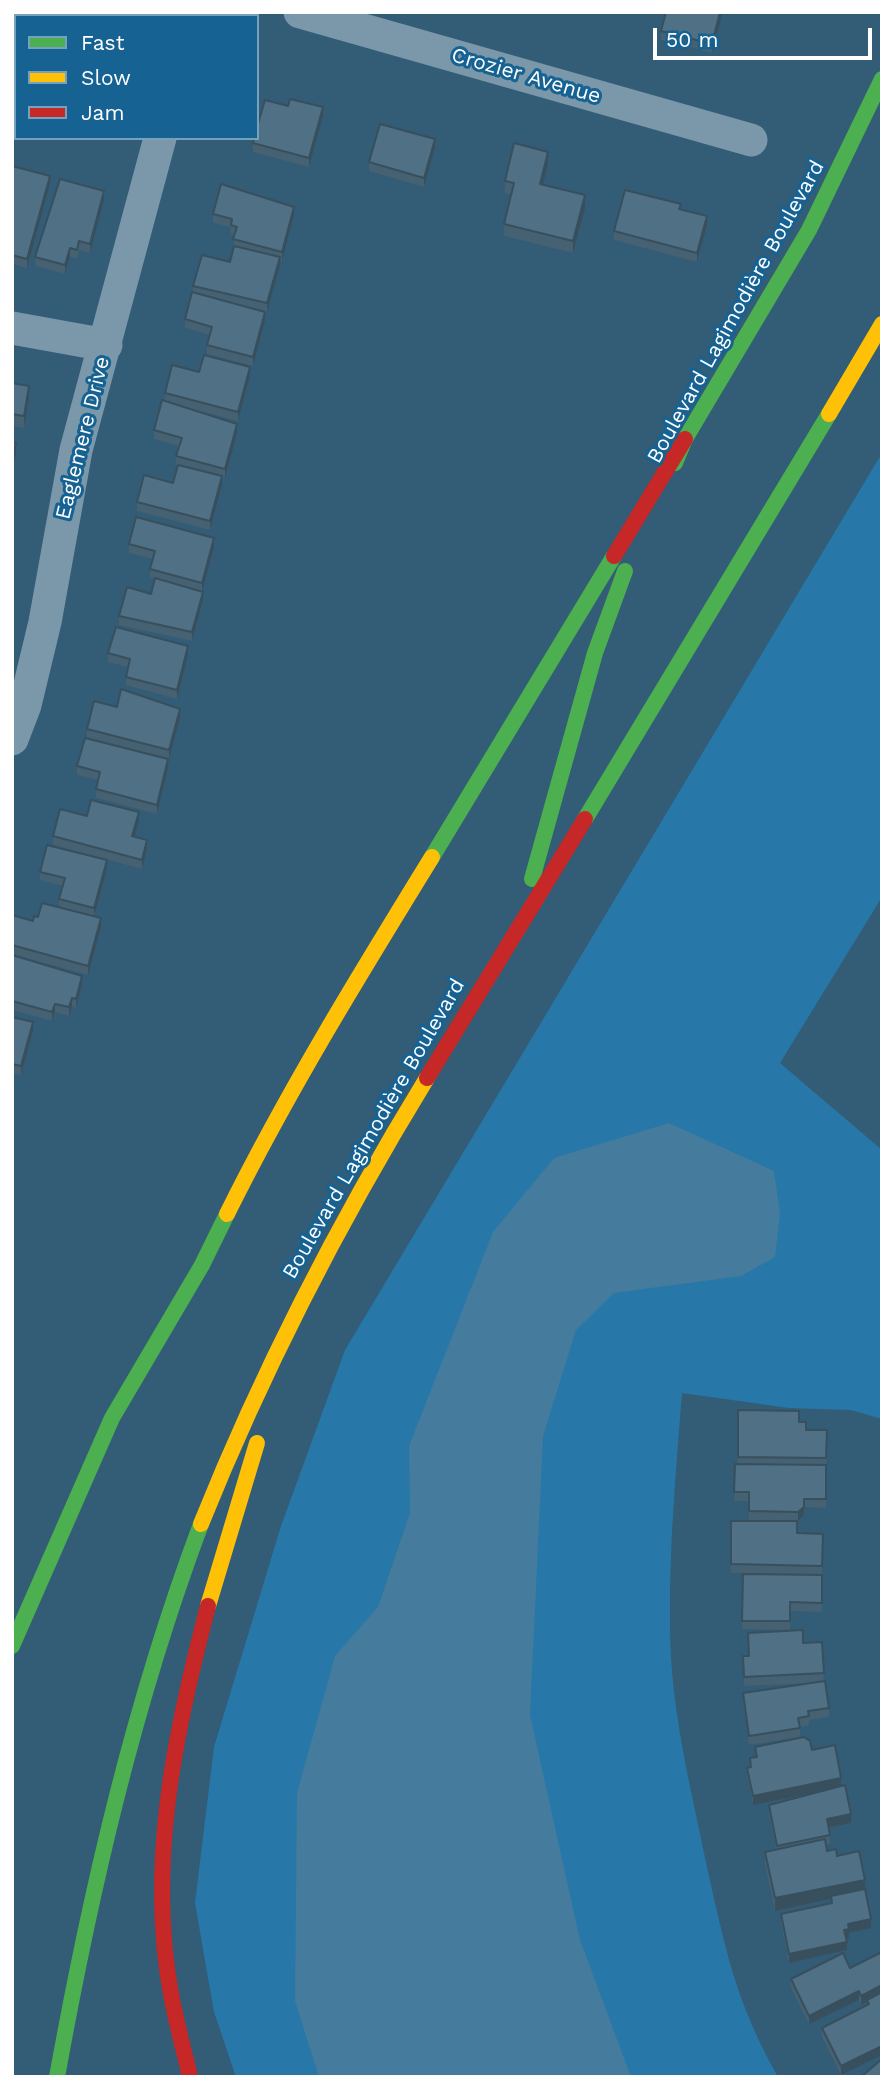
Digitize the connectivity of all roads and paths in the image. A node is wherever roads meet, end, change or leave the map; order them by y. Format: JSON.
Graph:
{"nodes":[{"id":1,"x":300,"y":12,"type":"edge"},
{"id":2,"x":882,"y":79,"type":"edge"},
{"id":3,"x":159,"y":140,"type":"edge"},
{"id":4,"x":751,"y":140,"type":"dead end"},
{"id":5,"x":882,"y":324,"type":"edge"},
{"id":6,"x":12,"y":328,"type":"edge"},
{"id":7,"x":106,"y":345,"type":"junction"},
{"id":8,"x":685,"y":439,"type":"junction"},
{"id":9,"x":12,"y":739,"type":"edge"},
{"id":10,"x":518,"y":928,"type":"junction"},
{"id":11,"x":300,"y":1297,"type":"junction"},
{"id":12,"x":12,"y":1646,"type":"edge"},
{"id":13,"x":57,"y":2077,"type":"edge"},
{"id":14,"x":190,"y":2077,"type":"edge"}],
"edges":[{"from":1,"to":4,"type":"street","name":"Crozier Avenue"},
{"from":2,"to":8,"type":"main road","name":"Boulevard Lagimodière Boulevard"},
{"from":3,"to":7,"type":"street","name":"Eaglemere Drive"},
{"from":5,"to":10,"type":"main road","name":"Boulevard Lagimodière Boulevard"},
{"from":6,"to":7,"type":"street"},
{"from":7,"to":9,"type":"street","name":"Eaglemere Drive"},
{"from":8,"to":10,"type":"main road","name":"Boulevard Lagimodière Boulevard"},
{"from":8,"to":12,"type":"main road"},
{"from":10,"to":11,"type":"main road","name":"Boulevard Lagimodière Boulevard"},
{"from":11,"to":13,"type":"main road","name":"Boulevard Lagimodière Boulevard"},
{"from":11,"to":14,"type":"main road"}]}
